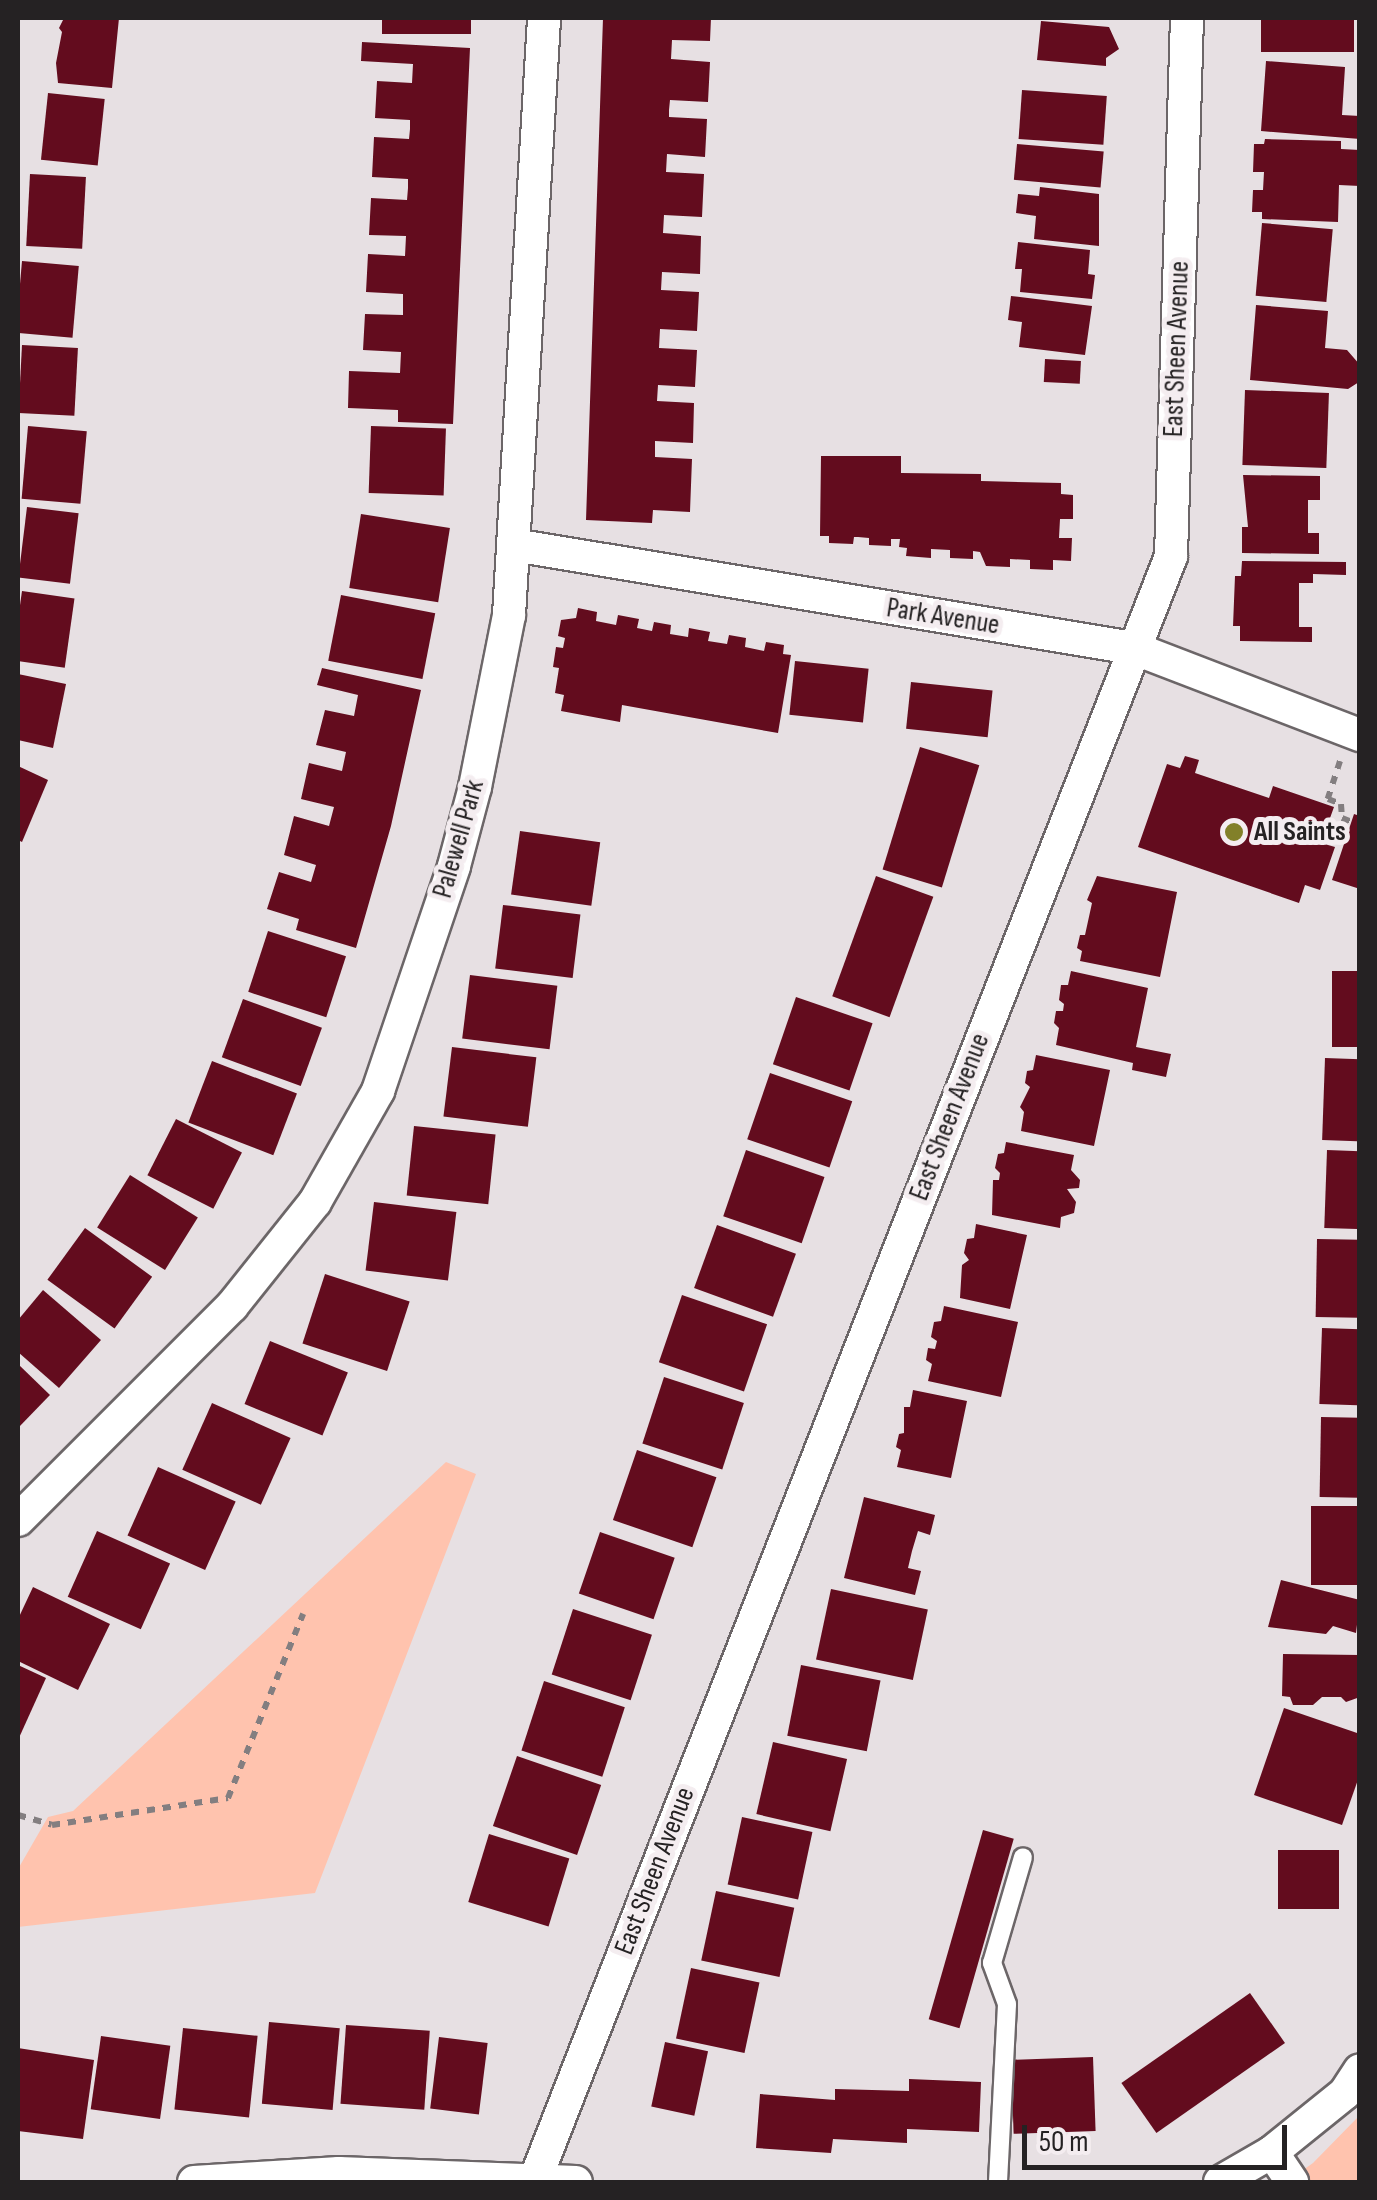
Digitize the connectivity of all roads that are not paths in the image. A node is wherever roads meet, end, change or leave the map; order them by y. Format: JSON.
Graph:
{"nodes":[{"id":1,"x":544,"y":18,"type":"edge"},
{"id":2,"x":1187,"y":18,"type":"edge"},
{"id":3,"x":514,"y":545,"type":"junction"},
{"id":4,"x":1133,"y":648,"type":"junction"},
{"id":5,"x":1356,"y":734,"type":"edge"},
{"id":6,"x":18,"y":1520,"type":"edge"},
{"id":7,"x":1023,"y":1857,"type":"dead end"},
{"id":8,"x":1360,"y":2070,"type":"edge"},
{"id":9,"x":1272,"y":2152,"type":"junction"},
{"id":10,"x":535,"y":2180,"type":"junction"},
{"id":11,"x":194,"y":2182,"type":"edge"},
{"id":12,"x":576,"y":2182,"type":"edge"},
{"id":13,"x":998,"y":2182,"type":"edge"},
{"id":14,"x":1220,"y":2182,"type":"edge"},
{"id":15,"x":1292,"y":2182,"type":"edge"}],
"edges":[{"from":1,"to":3,"type":"street","name":"Palewell Park"},
{"from":2,"to":4,"type":"street","name":"East Sheen Avenue"},
{"from":3,"to":4,"type":"street","name":"Park Avenue"},
{"from":3,"to":6,"type":"street","name":"Palewell Park"},
{"from":4,"to":5,"type":"street","name":"Park Avenue"},
{"from":4,"to":10,"type":"street","name":"East Sheen Avenue"},
{"from":7,"to":13,"type":"lane"},
{"from":8,"to":9,"type":"street"},
{"from":9,"to":14,"type":"street"},
{"from":9,"to":15,"type":"street"},
{"from":10,"to":11,"type":"street"},
{"from":10,"to":12,"type":"street"}]}
